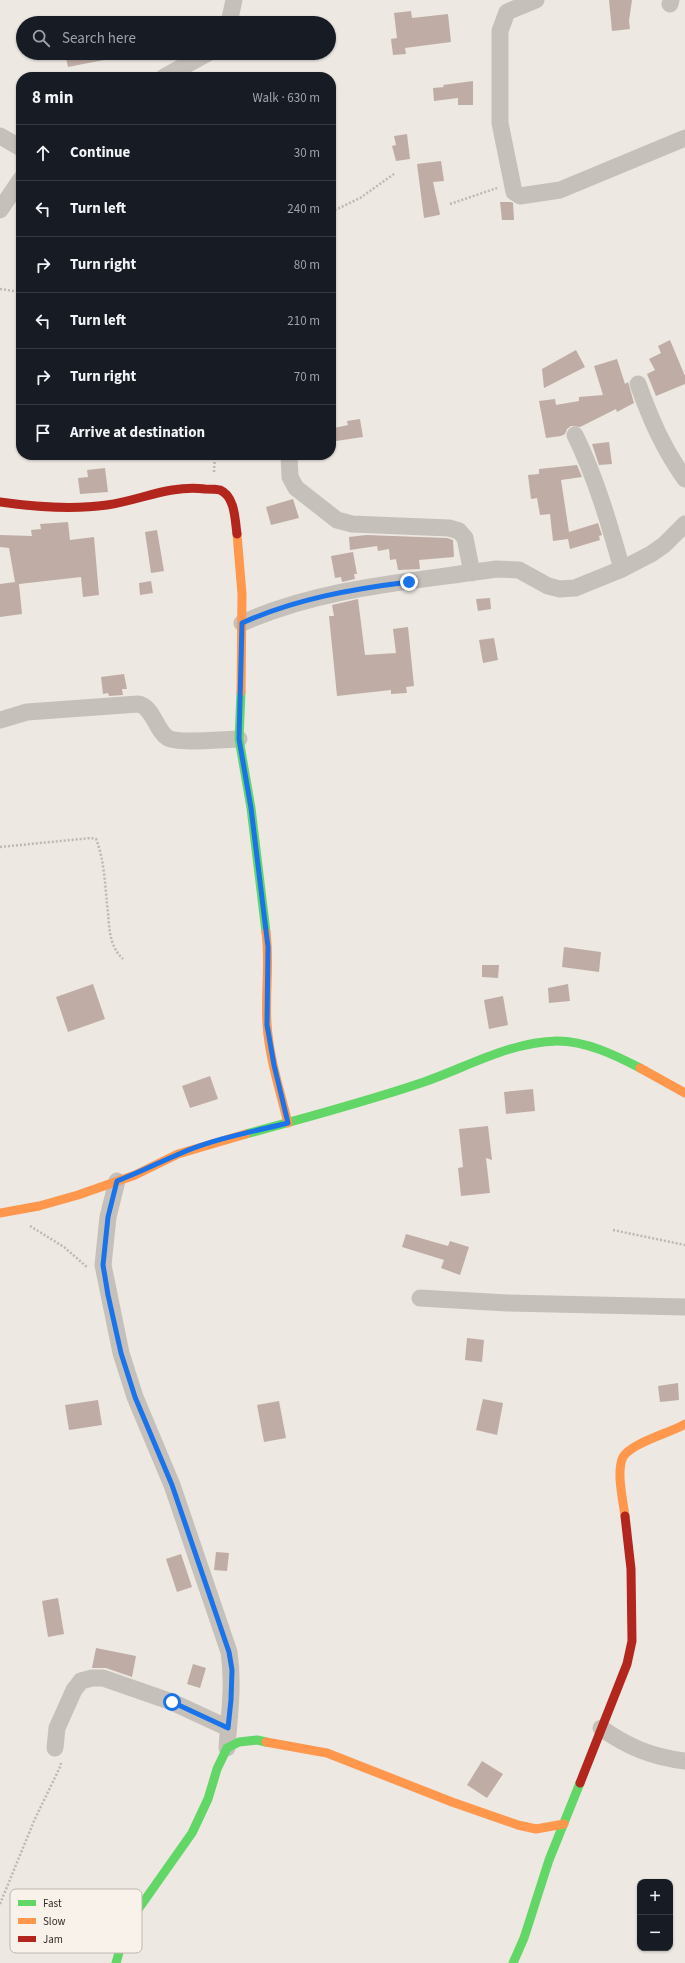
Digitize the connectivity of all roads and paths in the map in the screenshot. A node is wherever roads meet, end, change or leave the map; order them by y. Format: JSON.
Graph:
{"nodes":[{"id":1,"x":234,"y":0,"type":"edge"},
{"id":2,"x":536,"y":0,"type":"edge"},
{"id":3,"x":231,"y":16,"type":"edge"},
{"id":4,"x":201,"y":60,"type":"edge"},
{"id":5,"x":191,"y":71,"type":"edge"},
{"id":6,"x":0,"y":136,"type":"edge"},
{"id":7,"x":685,"y":138,"type":"edge"},
{"id":8,"x":16,"y":145,"type":"edge"},
{"id":9,"x":394,"y":174,"type":"dead end"},
{"id":10,"x":511,"y":183,"type":"junction"},
{"id":11,"x":16,"y":186,"type":"edge"},
{"id":12,"x":450,"y":204,"type":"dead end"},
{"id":13,"x":0,"y":210,"type":"edge"},
{"id":14,"x":336,"y":210,"type":"edge"},
{"id":15,"x":0,"y":289,"type":"edge"},
{"id":16,"x":16,"y":291,"type":"edge"},
{"id":17,"x":638,"y":384,"type":"dead end"},
{"id":18,"x":575,"y":435,"type":"dead end"},
{"id":19,"x":289,"y":460,"type":"edge"},
{"id":20,"x":685,"y":479,"type":"edge"},
{"id":21,"x":0,"y":502,"type":"edge"},
{"id":22,"x":685,"y":524,"type":"edge"},
{"id":23,"x":622,"y":569,"type":"junction"},
{"id":24,"x":472,"y":573,"type":"junction"},
{"id":25,"x":242,"y":623,"type":"junction"},
{"id":26,"x":0,"y":720,"type":"edge"},
{"id":27,"x":239,"y":739,"type":"junction"},
{"id":28,"x":0,"y":847,"type":"edge"},
{"id":29,"x":124,"y":959,"type":"dead end"},
{"id":30,"x":685,"y":1092,"type":"edge"},
{"id":31,"x":288,"y":1123,"type":"junction"},
{"id":32,"x":117,"y":1181,"type":"junction"},
{"id":33,"x":11,"y":1212,"type":"junction"},
{"id":34,"x":0,"y":1213,"type":"edge"},
{"id":35,"x":614,"y":1230,"type":"dead end"},
{"id":36,"x":685,"y":1245,"type":"edge"},
{"id":37,"x":92,"y":1274,"type":"dead end"},
{"id":38,"x":420,"y":1298,"type":"dead end"},
{"id":39,"x":685,"y":1307,"type":"edge"},
{"id":40,"x":685,"y":1424,"type":"edge"},
{"id":41,"x":228,"y":1728,"type":"junction"},
{"id":42,"x":601,"y":1728,"type":"junction"},
{"id":43,"x":55,"y":1748,"type":"joint"},
{"id":44,"x":227,"y":1748,"type":"junction"},
{"id":45,"x":685,"y":1761,"type":"edge"},
{"id":46,"x":564,"y":1824,"type":"junction"},
{"id":47,"x":0,"y":1904,"type":"edge"},
{"id":48,"x":142,"y":1904,"type":"edge"},
{"id":49,"x":119,"y":1953,"type":"edge"},
{"id":50,"x":116,"y":1963,"type":"edge"},
{"id":51,"x":513,"y":1963,"type":"edge"}],
"edges":[{"from":1,"to":3,"type":"street"},
{"from":2,"to":10,"type":"street"},
{"from":4,"to":5,"type":"street"},
{"from":6,"to":8,"type":"street"},
{"from":7,"to":10,"type":"street"},
{"from":9,"to":14,"type":"path"},
{"from":10,"to":12,"type":"path"},
{"from":11,"to":13,"type":"street"},
{"from":15,"to":16,"type":"path"},
{"from":17,"to":20,"type":"street"},
{"from":18,"to":23,"type":"street"},
{"from":19,"to":24,"type":"street"},
{"from":21,"to":25,"type":"street"},
{"from":22,"to":23,"type":"street"},
{"from":23,"to":24,"type":"street"},
{"from":24,"to":25,"type":"street"},
{"from":25,"to":27,"type":"street"},
{"from":26,"to":27,"type":"street"},
{"from":27,"to":31,"type":"street"},
{"from":28,"to":29,"type":"path"},
{"from":30,"to":31,"type":"street"},
{"from":31,"to":32,"type":"street"},
{"from":32,"to":33,"type":"street"},
{"from":32,"to":41,"type":"street"},
{"from":33,"to":34,"type":"street"},
{"from":33,"to":37,"type":"path"},
{"from":35,"to":36,"type":"path"},
{"from":38,"to":39,"type":"street"},
{"from":40,"to":42,"type":"street"},
{"from":41,"to":43,"type":"street"},
{"from":41,"to":44,"type":"street"},
{"from":42,"to":45,"type":"street"},
{"from":42,"to":46,"type":"street"},
{"from":43,"to":47,"type":"path"},
{"from":44,"to":46,"type":"street"},
{"from":44,"to":48,"type":"street"},
{"from":46,"to":51,"type":"street"},
{"from":49,"to":50,"type":"street"}]}
